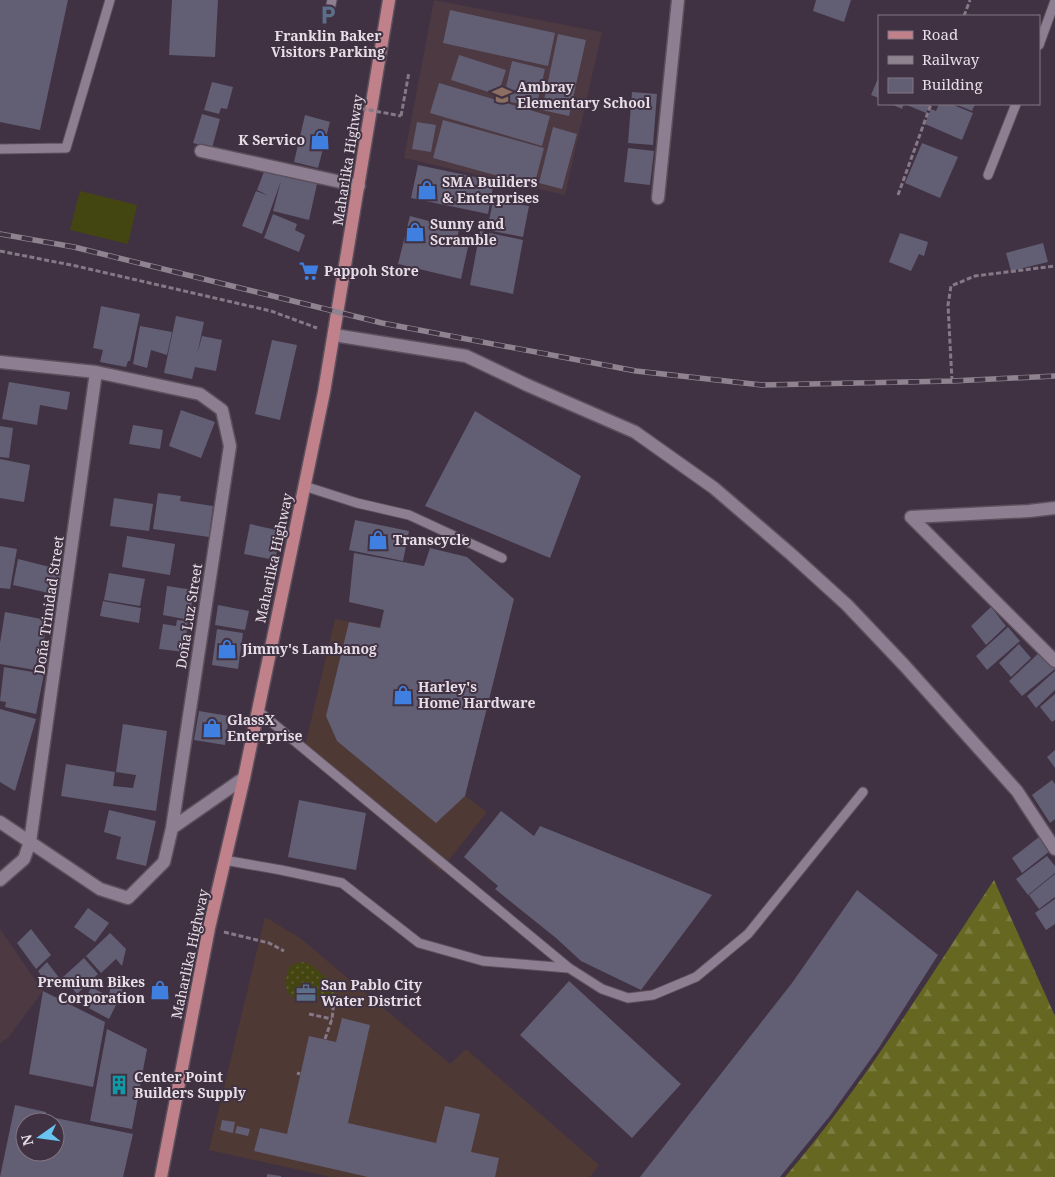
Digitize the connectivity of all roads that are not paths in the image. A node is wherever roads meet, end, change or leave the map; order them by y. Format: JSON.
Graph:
{"nodes":[{"id":1,"x":110,"y":0,"type":"edge"},
{"id":2,"x":390,"y":0,"type":"edge"},
{"id":3,"x":678,"y":0,"type":"edge"},
{"id":4,"x":1055,"y":1,"type":"edge"},
{"id":5,"x":1040,"y":42,"type":"edge"},
{"id":6,"x":1016,"y":105,"type":"edge"},
{"id":7,"x":0,"y":148,"type":"edge"},
{"id":8,"x":201,"y":151,"type":"dead end"},
{"id":9,"x":988,"y":175,"type":"dead end"},
{"id":10,"x":359,"y":186,"type":"junction"},
{"id":11,"x":658,"y":198,"type":"dead end"},
{"id":12,"x":334,"y":335,"type":"junction"},
{"id":13,"x":0,"y":362,"type":"edge"},
{"id":14,"x":96,"y":372,"type":"junction"},
{"id":15,"x":304,"y":486,"type":"junction"},
{"id":16,"x":1055,"y":508,"type":"edge"},
{"id":17,"x":502,"y":558,"type":"dead end"},
{"id":18,"x":1055,"y":661,"type":"edge"},
{"id":19,"x":258,"y":710,"type":"junction"},
{"id":20,"x":244,"y":778,"type":"junction"},
{"id":21,"x":863,"y":792,"type":"dead end"},
{"id":22,"x":0,"y":822,"type":"edge"},
{"id":23,"x":172,"y":828,"type":"junction"},
{"id":24,"x":30,"y":842,"type":"junction"},
{"id":25,"x":1055,"y":850,"type":"edge"},
{"id":26,"x":224,"y":860,"type":"junction"},
{"id":27,"x":0,"y":880,"type":"edge"},
{"id":28,"x":569,"y":968,"type":"junction"},
{"id":29,"x":160,"y":1177,"type":"edge"}],
"edges":[{"from":1,"to":7,"type":"lane"},
{"from":2,"to":10,"type":"main road","name":"Maharlika Highway"},
{"from":3,"to":11,"type":"street"},
{"from":4,"to":5,"type":"lane"},
{"from":6,"to":9,"type":"lane"},
{"from":8,"to":10,"type":"street"},
{"from":10,"to":12,"type":"main road","name":"Maharlika Highway"},
{"from":12,"to":15,"type":"main road","name":"Maharlika Highway"},
{"from":12,"to":25,"type":"street"},
{"from":13,"to":14,"type":"street"},
{"from":14,"to":23,"type":"street","name":"Doña Luz Street"},
{"from":14,"to":24,"type":"street","name":"Doña Trinidad Street"},
{"from":15,"to":17,"type":"lane"},
{"from":15,"to":19,"type":"main road","name":"Maharlika Highway"},
{"from":16,"to":18,"type":"street"},
{"from":19,"to":20,"type":"main road","name":"Maharlika Highway"},
{"from":19,"to":28,"type":"lane"},
{"from":20,"to":23,"type":"street"},
{"from":20,"to":26,"type":"main road","name":"Maharlika Highway"},
{"from":21,"to":28,"type":"lane"},
{"from":22,"to":24,"type":"street"},
{"from":23,"to":24,"type":"street","name":"Doña Luz Street"},
{"from":24,"to":27,"type":"street","name":"Doña Trinidad Street"},
{"from":26,"to":28,"type":"lane"},
{"from":26,"to":29,"type":"main road","name":"Maharlika Highway"}]}
